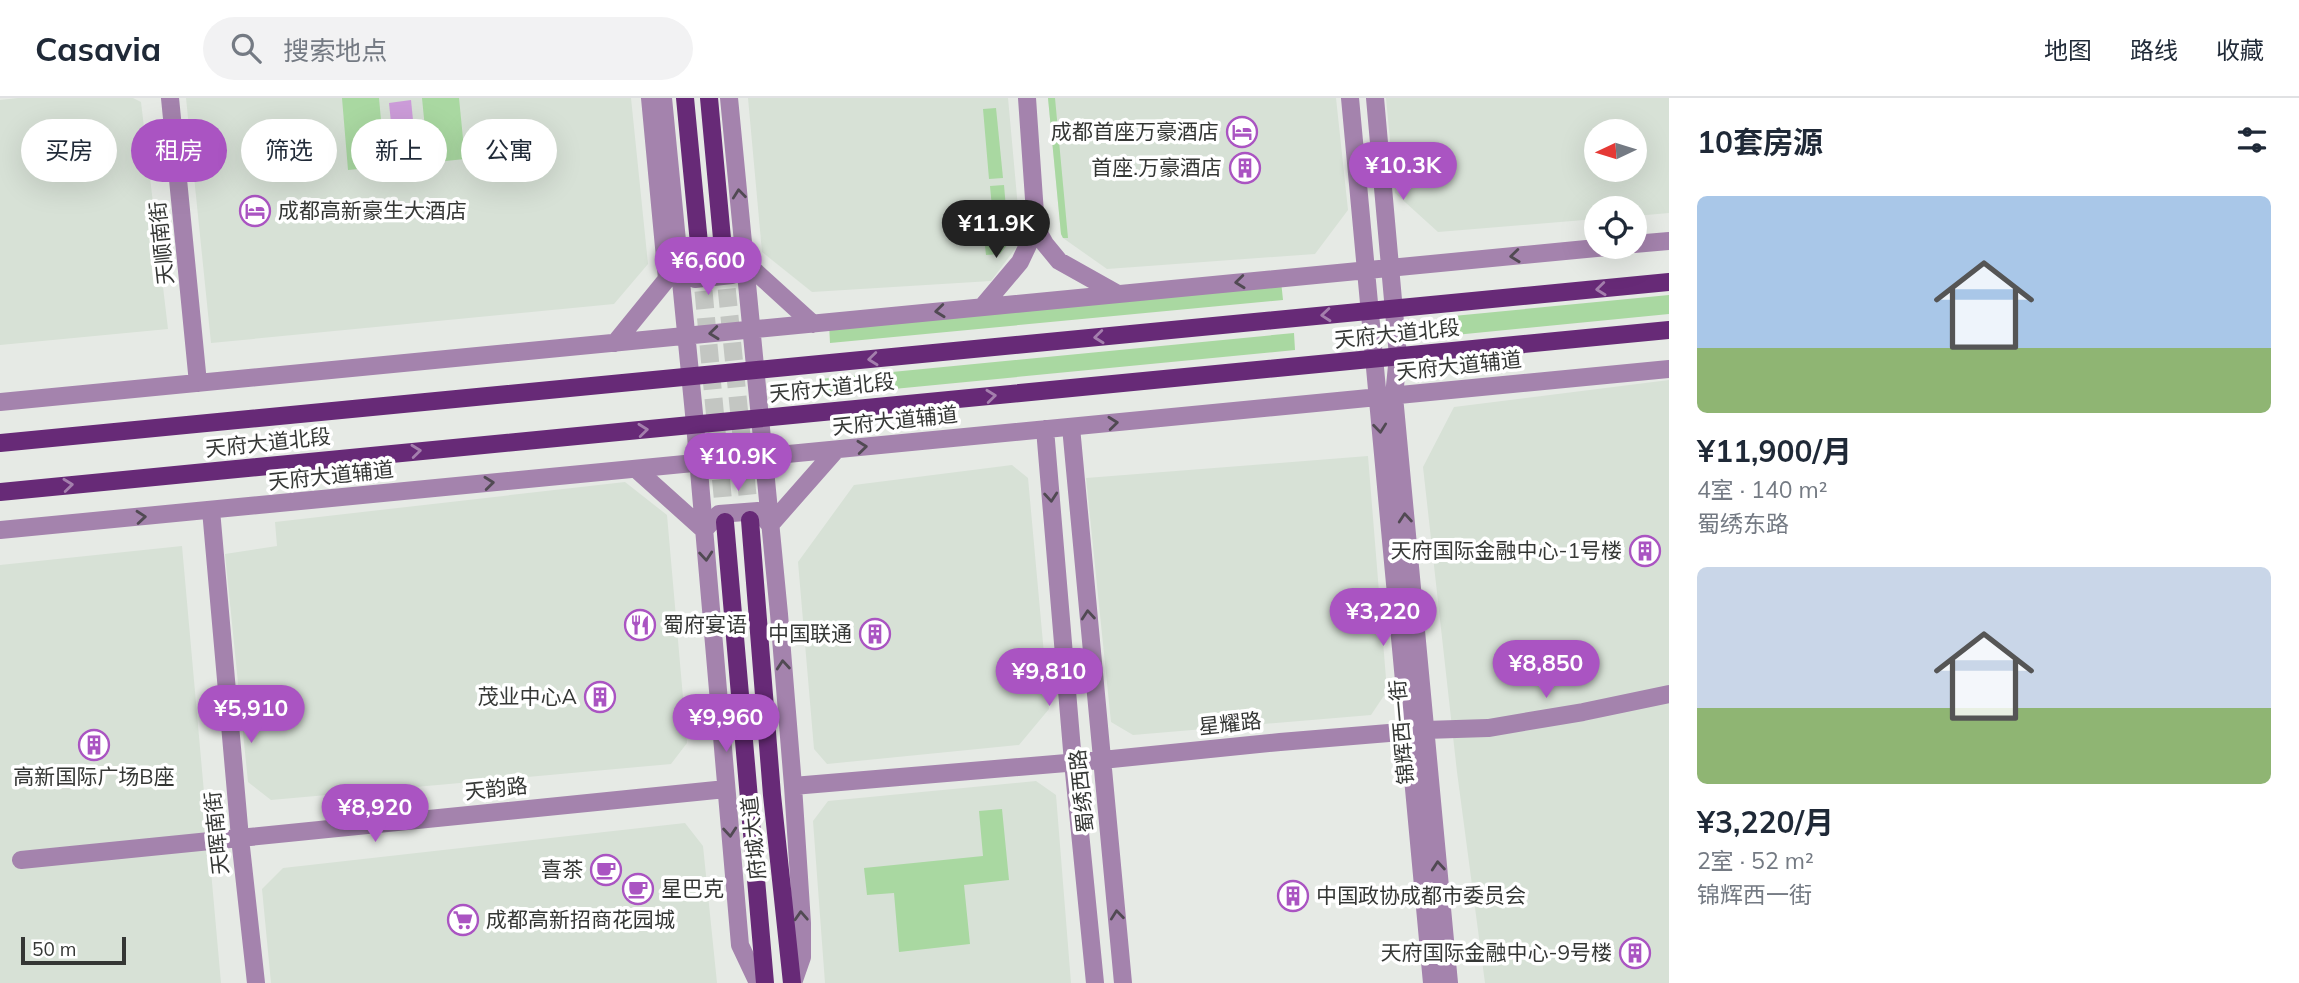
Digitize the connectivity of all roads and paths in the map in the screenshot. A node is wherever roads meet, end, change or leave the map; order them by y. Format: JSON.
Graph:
{"nodes":[{"id":1,"x":170,"y":98,"type":"edge"},
{"id":2,"x":650,"y":98,"type":"edge"},
{"id":3,"x":663,"y":98,"type":"edge"},
{"id":4,"x":685,"y":98,"type":"edge"},
{"id":5,"x":709,"y":98,"type":"edge"},
{"id":6,"x":729,"y":98,"type":"edge"},
{"id":7,"x":1027,"y":98,"type":"edge"},
{"id":8,"x":1350,"y":98,"type":"edge"},
{"id":9,"x":1375,"y":98,"type":"edge"},
{"id":10,"x":1036,"y":228,"type":"junction"},
{"id":11,"x":1669,"y":241,"type":"edge"},
{"id":12,"x":1647,"y":243,"type":"edge"},
{"id":13,"x":1584,"y":249,"type":"edge"},
{"id":14,"x":724,"y":260,"type":"tunnel mouth"},
{"id":15,"x":678,"y":263,"type":"junction"},
{"id":16,"x":746,"y":263,"type":"junction"},
{"id":17,"x":701,"y":264,"type":"tunnel mouth"},
{"id":18,"x":1390,"y":268,"type":"junction"},
{"id":19,"x":1366,"y":270,"type":"junction"},
{"id":20,"x":1669,"y":282,"type":"edge"},
{"id":21,"x":1118,"y":294,"type":"junction"},
{"id":22,"x":982,"y":307,"type":"junction"},
{"id":23,"x":1394,"y":309,"type":"junction"},
{"id":24,"x":1370,"y":311,"type":"junction"},
{"id":25,"x":813,"y":324,"type":"junction"},
{"id":26,"x":752,"y":329,"type":"junction"},
{"id":27,"x":1669,"y":330,"type":"edge"},
{"id":28,"x":686,"y":336,"type":"junction"},
{"id":29,"x":615,"y":343,"type":"junction"},
{"id":30,"x":1398,"y":356,"type":"junction"},
{"id":31,"x":1373,"y":359,"type":"junction"},
{"id":32,"x":1669,"y":369,"type":"edge"},
{"id":33,"x":756,"y":370,"type":"junction"},
{"id":34,"x":690,"y":377,"type":"junction"},
{"id":35,"x":198,"y":383,"type":"junction"},
{"id":36,"x":1385,"y":396,"type":"junction"},
{"id":37,"x":0,"y":402,"type":"edge"},
{"id":38,"x":760,"y":418,"type":"junction"},
{"id":39,"x":695,"y":425,"type":"junction"},
{"id":40,"x":1071,"y":427,"type":"junction"},
{"id":41,"x":1045,"y":429,"type":"junction"},
{"id":42,"x":0,"y":443,"type":"edge"},
{"id":43,"x":836,"y":450,"type":"junction"},
{"id":44,"x":763,"y":457,"type":"junction"},
{"id":45,"x":698,"y":463,"type":"junction"},
{"id":46,"x":636,"y":469,"type":"junction"},
{"id":47,"x":0,"y":492,"type":"edge"},
{"id":48,"x":211,"y":510,"type":"junction"},
{"id":49,"x":750,"y":520,"type":"tunnel mouth"},
{"id":50,"x":0,"y":521,"type":"edge"},
{"id":51,"x":725,"y":522,"type":"tunnel mouth"},
{"id":52,"x":770,"y":525,"type":"junction"},
{"id":53,"x":32,"y":527,"type":"junction"},
{"id":54,"x":0,"y":530,"type":"edge"},
{"id":55,"x":704,"y":530,"type":"junction"},
{"id":56,"x":1669,"y":694,"type":"edge"},
{"id":57,"x":1417,"y":731,"type":"junction"},
{"id":58,"x":1102,"y":760,"type":"junction"},
{"id":59,"x":1073,"y":762,"type":"junction"},
{"id":60,"x":793,"y":786,"type":"junction"},
{"id":61,"x":726,"y":789,"type":"junction"},
{"id":62,"x":240,"y":838,"type":"junction"},
{"id":63,"x":21,"y":860,"type":"dead end"},
{"id":64,"x":256,"y":983,"type":"edge"},
{"id":65,"x":758,"y":983,"type":"edge"},
{"id":66,"x":765,"y":983,"type":"edge"},
{"id":67,"x":792,"y":983,"type":"edge"},
{"id":68,"x":1096,"y":983,"type":"edge"},
{"id":69,"x":1124,"y":983,"type":"edge"},
{"id":70,"x":1432,"y":983,"type":"edge"},
{"id":71,"x":1449,"y":983,"type":"edge"}],
"edges":[{"from":1,"to":35,"type":"street","name":"天顺南街"},
{"from":2,"to":29,"type":"street"},
{"from":3,"to":15,"type":"street"},
{"from":4,"to":17,"type":"main road"},
{"from":5,"to":14,"type":"main road"},
{"from":16,"to":6,"type":"street","one_way":true},
{"from":7,"to":10,"type":"street"},
{"from":8,"to":19,"type":"street","name":"锦辉西一街"},
{"from":9,"to":18,"type":"street","name":"锦辉西一街"},
{"from":10,"to":21,"type":"street"},
{"from":10,"to":22,"type":"street"},
{"from":11,"to":12,"type":"street"},
{"from":13,"to":18,"type":"street","one_way":true},
{"from":15,"to":16,"type":"street"},
{"from":15,"to":28,"type":"street"},
{"from":16,"to":25,"type":"street"},
{"from":16,"to":26,"type":"street"},
{"from":18,"to":19,"type":"street"},
{"from":18,"to":23,"type":"street","name":"锦辉西一街"},
{"from":19,"to":21,"type":"street","one_way":true},
{"from":19,"to":24,"type":"street","name":"锦辉西一街"},
{"from":20,"to":23,"type":"main road","name":"天府大道北段","one_way":true},
{"from":21,"to":22,"type":"street"},
{"from":22,"to":25,"type":"street","one_way":true},
{"from":23,"to":24,"type":"main road","name":"天府大道北段"},
{"from":23,"to":30,"type":"street","name":"锦辉西一街"},
{"from":24,"to":31,"type":"street","name":"锦辉西一街"},
{"from":24,"to":33,"type":"main road","name":"天府大道北段","one_way":true},
{"from":25,"to":26,"type":"street"},
{"from":26,"to":28,"type":"street","one_way":true},
{"from":26,"to":33,"type":"street"},
{"from":27,"to":30,"type":"main road","name":"天府大道北段"},
{"from":28,"to":29,"type":"street"},
{"from":28,"to":34,"type":"street"},
{"from":29,"to":35,"type":"street"},
{"from":30,"to":31,"type":"main road","name":"天府大道北段"},
{"from":30,"to":36,"type":"street","name":"锦辉西一街"},
{"from":31,"to":36,"type":"street","name":"锦辉西一街"},
{"from":38,"to":31,"type":"main road","name":"天府大道北段","one_way":true},
{"from":32,"to":36,"type":"street","name":"天府大道辅道"},
{"from":33,"to":34,"type":"main road","name":"天府大道北段"},
{"from":33,"to":38,"type":"street"},
{"from":34,"to":39,"type":"street"},
{"from":34,"to":42,"type":"main road","name":"天府大道北段"},
{"from":35,"to":37,"type":"street"},
{"from":40,"to":36,"type":"street","name":"天府大道辅道","one_way":true},
{"from":36,"to":57,"type":"street","name":"锦辉西一街"},
{"from":38,"to":39,"type":"main road","name":"天府大道北段"},
{"from":38,"to":44,"type":"street"},
{"from":39,"to":45,"type":"street"},
{"from":47,"to":39,"type":"main road","name":"天府大道北段","one_way":true},
{"from":40,"to":41,"type":"street","name":"天府大道辅道"},
{"from":58,"to":40,"type":"street","name":"蜀绣西路","one_way":true},
{"from":43,"to":41,"type":"street","name":"天府大道辅道","one_way":true},
{"from":41,"to":59,"type":"street","name":"蜀绣西路","one_way":true},
{"from":43,"to":44,"type":"street","name":"天府大道辅道"},
{"from":43,"to":52,"type":"street"},
{"from":44,"to":45,"type":"street","name":"天府大道辅道"},
{"from":44,"to":52,"type":"street"},
{"from":45,"to":46,"type":"street","name":"天府大道辅道"},
{"from":45,"to":55,"type":"street"},
{"from":48,"to":46,"type":"street","name":"天府大道辅道","one_way":true},
{"from":46,"to":55,"type":"street"},
{"from":53,"to":48,"type":"street","name":"天府大道辅道","one_way":true},
{"from":48,"to":62,"type":"street","name":"天晖南街"},
{"from":49,"to":67,"type":"main road","name":"府城大道"},
{"from":50,"to":53,"type":"street"},
{"from":51,"to":66,"type":"main road","name":"府城大道"},
{"from":52,"to":55,"type":"street"},
{"from":60,"to":52,"type":"street","one_way":true},
{"from":53,"to":54,"type":"street","name":"天府大道辅道"},
{"from":55,"to":61,"type":"street","one_way":true},
{"from":56,"to":57,"type":"street","name":"星耀路"},
{"from":57,"to":58,"type":"street","name":"星耀路"},
{"from":57,"to":70,"type":"street","name":"锦辉西一街"},
{"from":71,"to":57,"type":"street","name":"锦辉西一街","one_way":true},
{"from":58,"to":59,"type":"street","name":"星耀路"},
{"from":69,"to":58,"type":"street","name":"蜀绣西路","one_way":true},
{"from":59,"to":60,"type":"street","name":"星耀路"},
{"from":59,"to":68,"type":"street","name":"蜀绣西路"},
{"from":67,"to":60,"type":"street","one_way":true},
{"from":61,"to":62,"type":"street","name":"天韵路"},
{"from":61,"to":65,"type":"street","one_way":true},
{"from":62,"to":63,"type":"street","name":"天韵路"},
{"from":62,"to":64,"type":"street","name":"天晖南街"}]}
